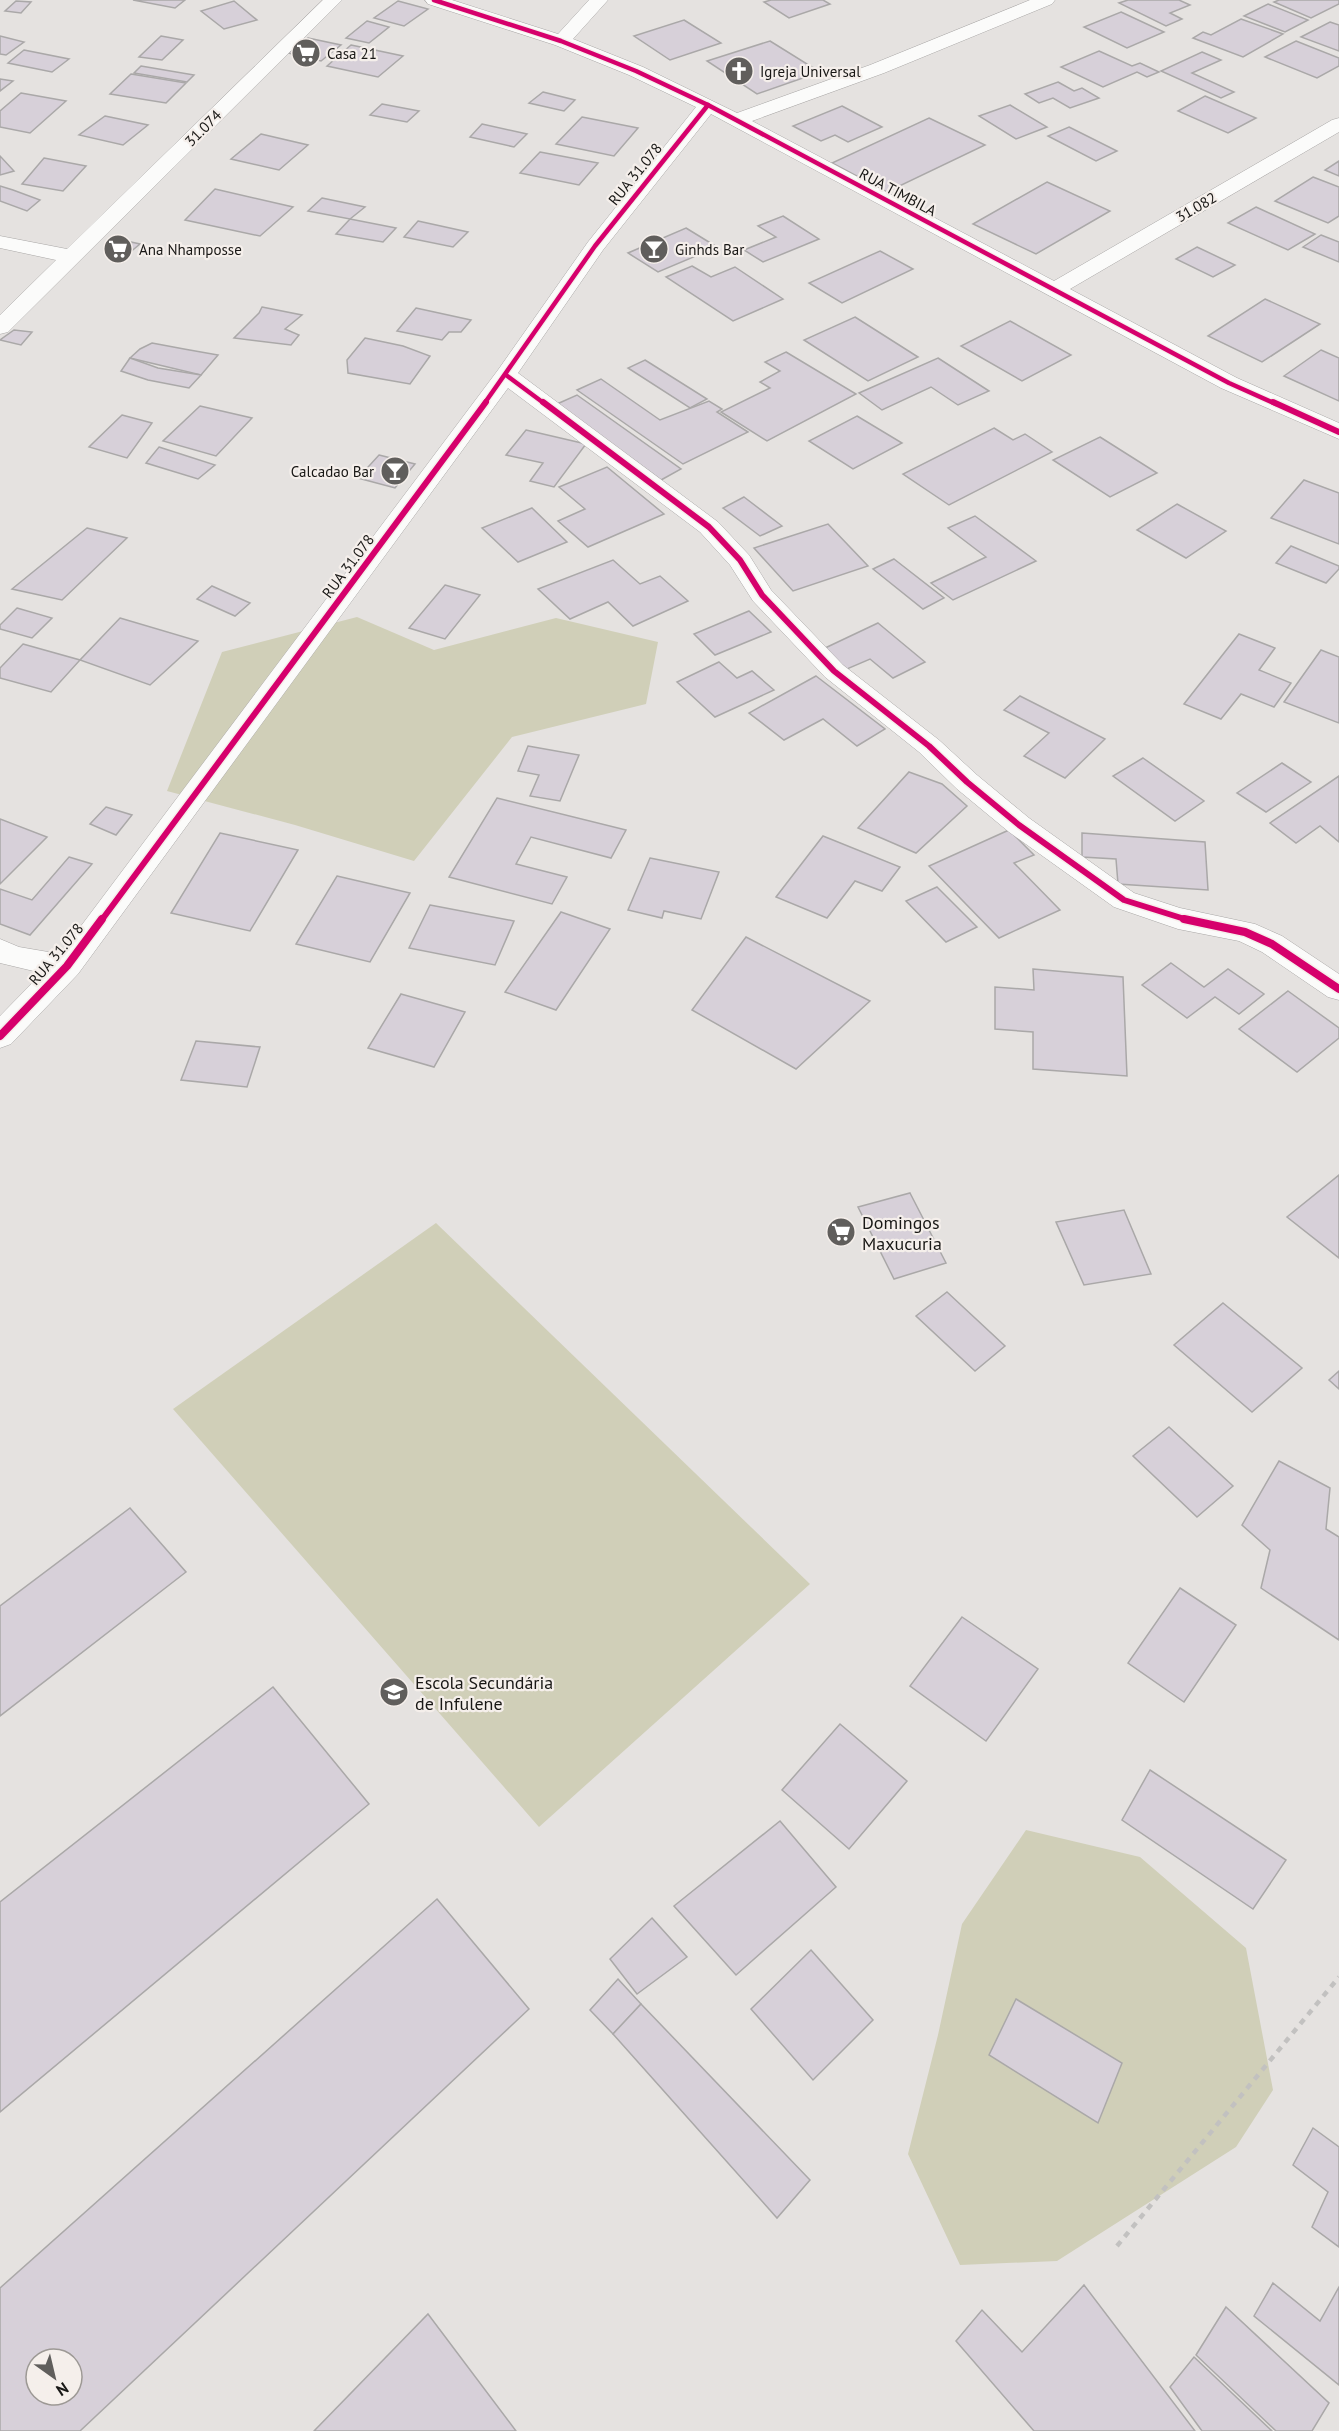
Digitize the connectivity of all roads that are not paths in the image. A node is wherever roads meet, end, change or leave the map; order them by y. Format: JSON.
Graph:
{"nodes":[{"id":1,"x":333,"y":0,"type":"edge"},
{"id":2,"x":599,"y":0,"type":"edge"},
{"id":3,"x":1046,"y":0,"type":"edge"},
{"id":4,"x":448,"y":1,"type":"edge"},
{"id":5,"x":561,"y":41,"type":"junction"},
{"id":6,"x":708,"y":105,"type":"junction"},
{"id":7,"x":735,"y":120,"type":"junction"},
{"id":8,"x":1339,"y":124,"type":"edge"},
{"id":9,"x":0,"y":242,"type":"edge"},
{"id":10,"x":73,"y":257,"type":"junction"},
{"id":11,"x":1053,"y":291,"type":"junction"},
{"id":12,"x":0,"y":327,"type":"edge"},
{"id":13,"x":506,"y":375,"type":"junction"},
{"id":14,"x":1339,"y":432,"type":"edge"},
{"id":15,"x":0,"y":950,"type":"edge"},
{"id":16,"x":68,"y":966,"type":"junction"},
{"id":17,"x":1339,"y":989,"type":"edge"},
{"id":18,"x":0,"y":1036,"type":"edge"}],
"edges":[{"from":1,"to":10,"type":"street","name":"31.074"},
{"from":2,"to":5,"type":"street"},
{"from":3,"to":7,"type":"street"},
{"from":4,"to":5,"type":"street","name":"RUA TIMBILA"},
{"from":5,"to":6,"type":"street","name":"RUA TIMBILA"},
{"from":6,"to":7,"type":"street","name":"RUA TIMBILA"},
{"from":6,"to":13,"type":"street","name":"RUA 31.078"},
{"from":7,"to":11,"type":"street","name":"RUA TIMBILA"},
{"from":8,"to":11,"type":"street","name":"31.082"},
{"from":9,"to":10,"type":"street"},
{"from":10,"to":12,"type":"street","name":"31.074"},
{"from":11,"to":14,"type":"street","name":"RUA TIMBILA"},
{"from":13,"to":16,"type":"street","name":"RUA 31.078"},
{"from":13,"to":17,"type":"street"},
{"from":15,"to":16,"type":"street"},
{"from":16,"to":18,"type":"street","name":"RUA 31.078"}]}
